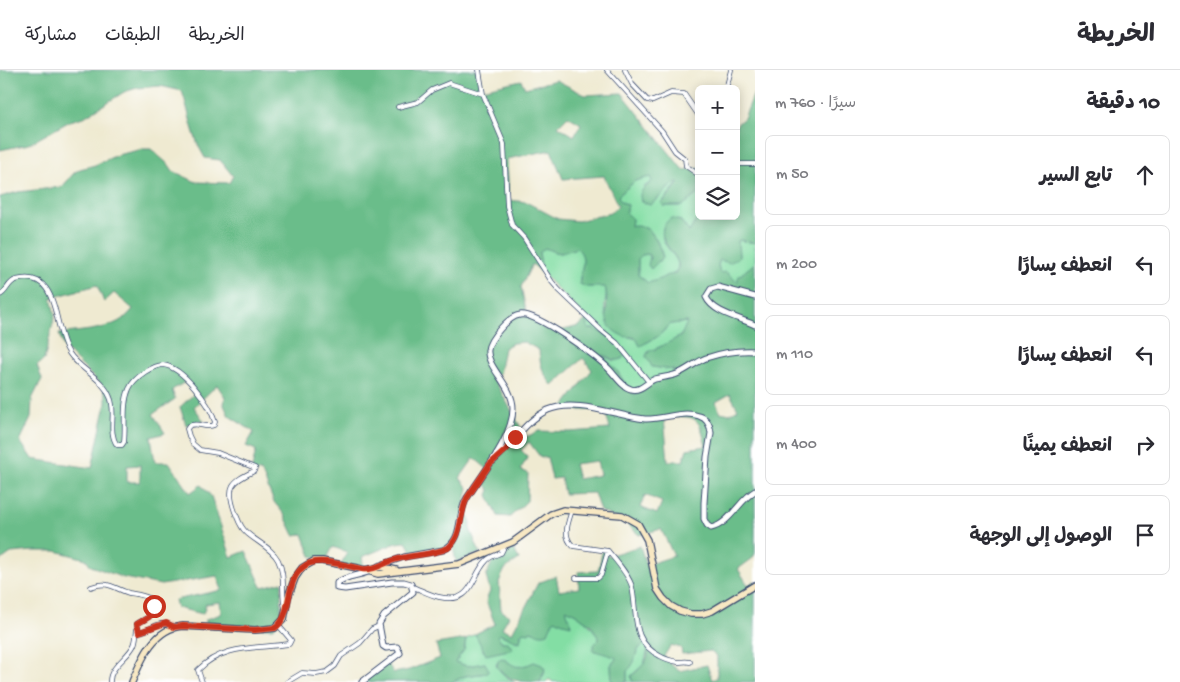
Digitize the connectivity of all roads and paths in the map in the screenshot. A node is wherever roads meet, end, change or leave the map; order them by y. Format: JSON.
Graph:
{"nodes":[{"id":1,"x":479,"y":70,"type":"edge"},
{"id":2,"x":607,"y":70,"type":"edge"},
{"id":3,"x":624,"y":70,"type":"edge"},
{"id":4,"x":731,"y":70,"type":"edge"},
{"id":5,"x":727,"y":85,"type":"edge"},
{"id":6,"x":483,"y":94,"type":"junction"},
{"id":7,"x":398,"y":107,"type":"dead end"},
{"id":8,"x":695,"y":110,"type":"edge"},
{"id":9,"x":740,"y":164,"type":"edge"},
{"id":10,"x":755,"y":164,"type":"edge"},
{"id":11,"x":695,"y":172,"type":"edge"},
{"id":12,"x":0,"y":295,"type":"edge"},
{"id":13,"x":755,"y":297,"type":"edge"},
{"id":14,"x":755,"y":325,"type":"edge"},
{"id":15,"x":755,"y":351,"type":"edge"},
{"id":16,"x":649,"y":382,"type":"junction"},
{"id":17,"x":490,"y":464,"type":"junction"},
{"id":18,"x":755,"y":491,"type":"edge"},
{"id":19,"x":573,"y":510,"type":"junction"},
{"id":20,"x":504,"y":547,"type":"junction"},
{"id":21,"x":608,"y":551,"type":"junction"},
{"id":22,"x":375,"y":567,"type":"junction"},
{"id":23,"x":366,"y":571,"type":"junction"},
{"id":24,"x":398,"y":571,"type":"junction"},
{"id":25,"x":576,"y":578,"type":"dead end"},
{"id":26,"x":755,"y":585,"type":"edge"},
{"id":27,"x":413,"y":586,"type":"junction"},
{"id":28,"x":91,"y":587,"type":"dead end"},
{"id":29,"x":286,"y":611,"type":"junction"},
{"id":30,"x":279,"y":626,"type":"junction"},
{"id":31,"x":378,"y":626,"type":"junction"},
{"id":32,"x":174,"y":627,"type":"junction"},
{"id":33,"x":137,"y":629,"type":"junction"},
{"id":34,"x":690,"y":662,"type":"dead end"},
{"id":35,"x":110,"y":682,"type":"edge"},
{"id":36,"x":132,"y":682,"type":"edge"},
{"id":37,"x":202,"y":682,"type":"edge"},
{"id":38,"x":286,"y":682,"type":"edge"},
{"id":39,"x":362,"y":682,"type":"edge"}],
"edges":[{"from":1,"to":6,"type":"street"},
{"from":2,"to":11,"type":"street"},
{"from":3,"to":8,"type":"street"},
{"from":4,"to":5,"type":"street"},
{"from":6,"to":7,"type":"street"},
{"from":6,"to":16,"type":"street"},
{"from":9,"to":10,"type":"street"},
{"from":12,"to":29,"type":"street"},
{"from":13,"to":14,"type":"street"},
{"from":15,"to":16,"type":"street"},
{"from":16,"to":17,"type":"street"},
{"from":17,"to":18,"type":"street"},
{"from":17,"to":22,"type":"street"},
{"from":19,"to":20,"type":"main road"},
{"from":19,"to":21,"type":"street"},
{"from":19,"to":26,"type":"main road"},
{"from":20,"to":24,"type":"main road"},
{"from":20,"to":27,"type":"street"},
{"from":21,"to":25,"type":"street"},
{"from":21,"to":34,"type":"street"},
{"from":22,"to":23,"type":"main road"},
{"from":22,"to":24,"type":"main road"},
{"from":23,"to":24,"type":"main road"},
{"from":23,"to":27,"type":"street"},
{"from":23,"to":29,"type":"main road"},
{"from":27,"to":31,"type":"street"},
{"from":28,"to":33,"type":"street"},
{"from":29,"to":30,"type":"main road"},
{"from":30,"to":32,"type":"main road"},
{"from":30,"to":37,"type":"street"},
{"from":31,"to":38,"type":"street"},
{"from":31,"to":39,"type":"street"},
{"from":32,"to":33,"type":"street"},
{"from":32,"to":36,"type":"main road"},
{"from":33,"to":35,"type":"street"}]}
